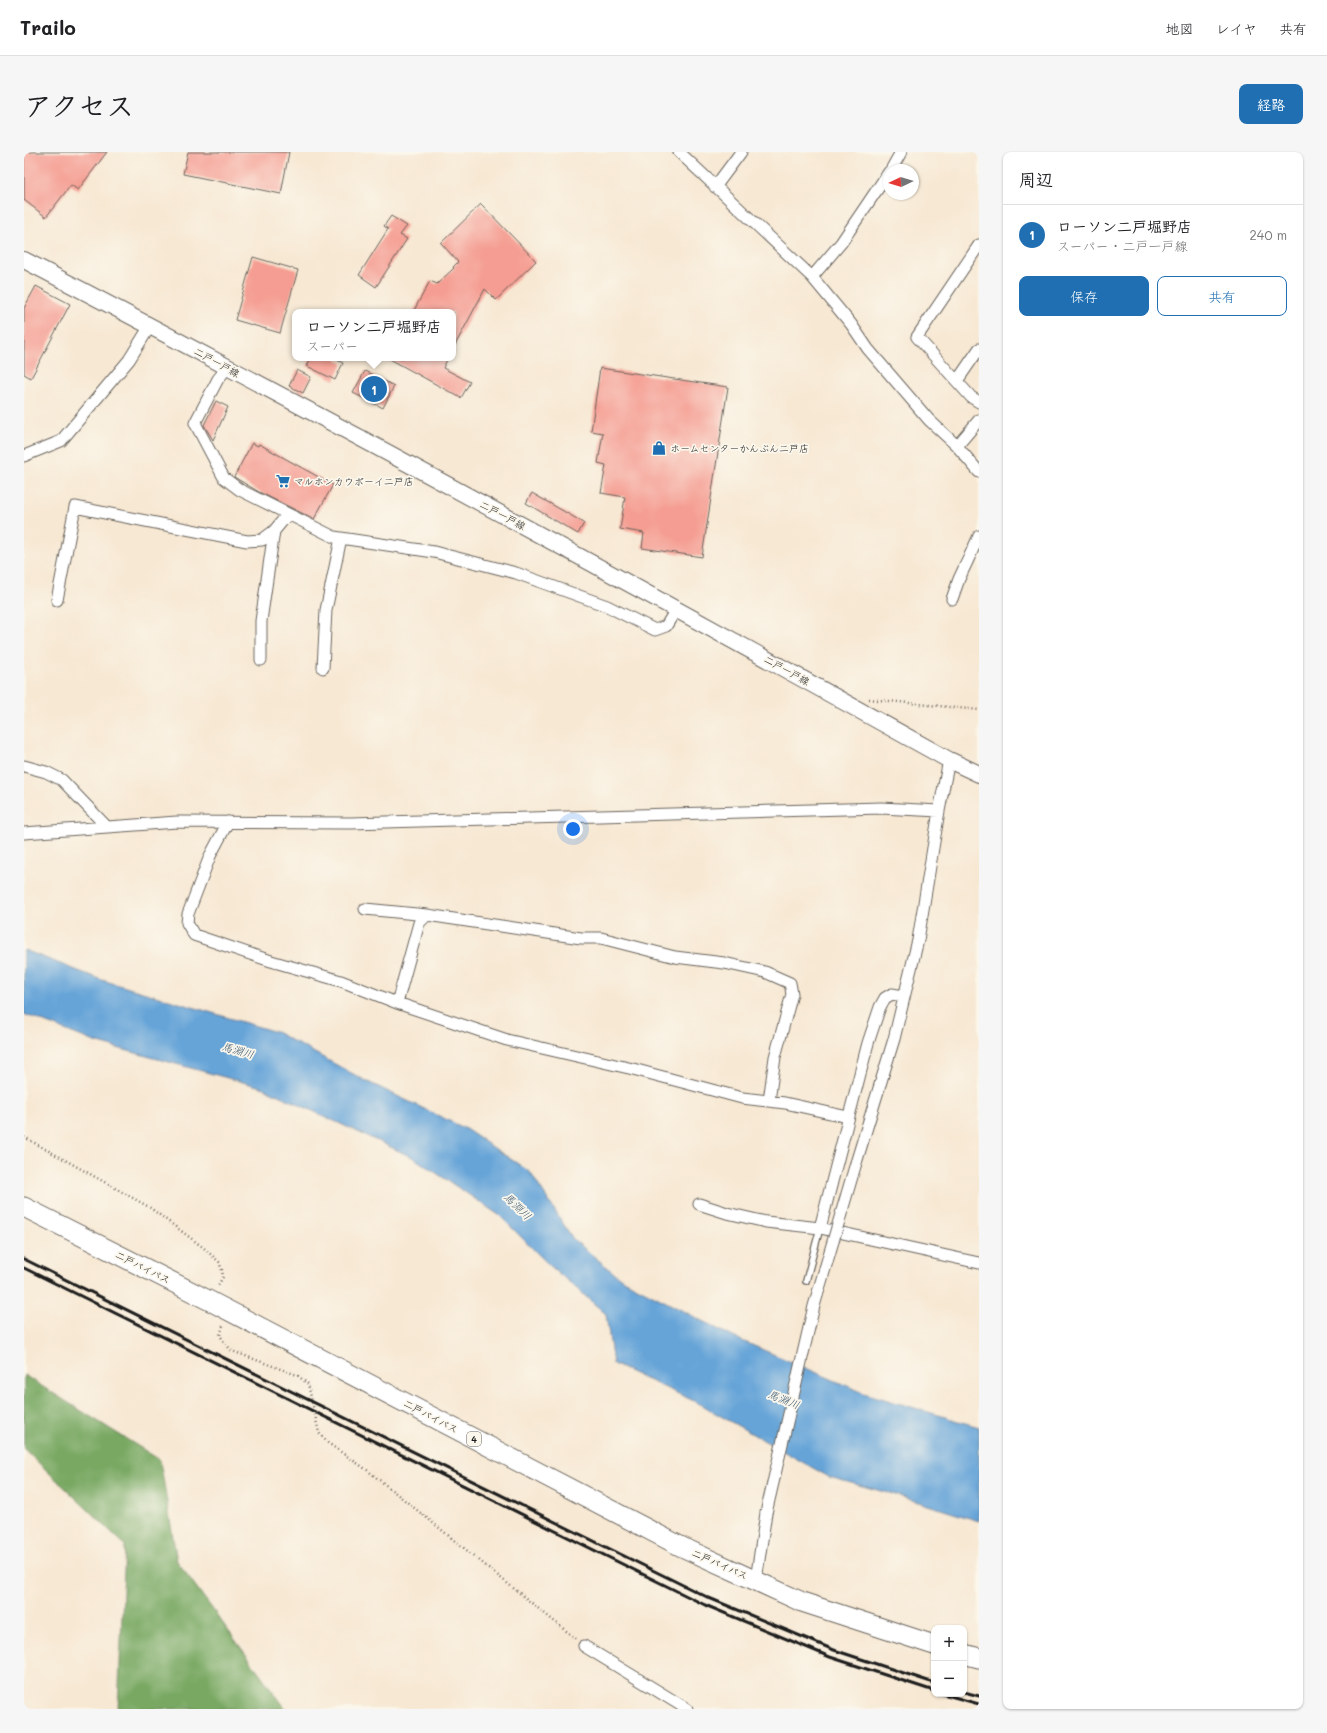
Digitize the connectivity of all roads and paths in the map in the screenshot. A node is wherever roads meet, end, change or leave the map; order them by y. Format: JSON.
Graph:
{"nodes":[{"id":1,"x":679,"y":152,"type":"edge"},
{"id":2,"x":741,"y":152,"type":"edge"},
{"id":3,"x":901,"y":152,"type":"edge"},
{"id":4,"x":894,"y":164,"type":"edge"},
{"id":5,"x":883,"y":181,"type":"edge"},
{"id":6,"x":715,"y":187,"type":"junction"},
{"id":7,"x":979,"y":244,"type":"edge"},
{"id":8,"x":24,"y":260,"type":"edge"},
{"id":9,"x":812,"y":277,"type":"junction"},
{"id":10,"x":150,"y":326,"type":"junction"},
{"id":11,"x":979,"y":349,"type":"edge"},
{"id":12,"x":227,"y":368,"type":"junction"},
{"id":13,"x":957,"y":381,"type":"junction"},
{"id":14,"x":979,"y":402,"type":"edge"},
{"id":15,"x":979,"y":420,"type":"edge"},
{"id":16,"x":956,"y":446,"type":"junction"},
{"id":17,"x":24,"y":456,"type":"edge"},
{"id":18,"x":979,"y":472,"type":"edge"},
{"id":19,"x":288,"y":514,"type":"junction"},
{"id":20,"x":274,"y":531,"type":"junction"},
{"id":21,"x":979,"y":536,"type":"edge"},
{"id":22,"x":341,"y":538,"type":"junction"},
{"id":23,"x":952,"y":599,"type":"dead end"},
{"id":24,"x":57,"y":600,"type":"dead end"},
{"id":25,"x":676,"y":608,"type":"junction"},
{"id":26,"x":261,"y":660,"type":"dead end"},
{"id":27,"x":323,"y":668,"type":"dead end"},
{"id":28,"x":860,"y":710,"type":"junction"},
{"id":29,"x":979,"y":710,"type":"edge"},
{"id":30,"x":950,"y":760,"type":"junction"},
{"id":31,"x":24,"y":766,"type":"edge"},
{"id":32,"x":979,"y":774,"type":"edge"},
{"id":33,"x":939,"y":811,"type":"junction"},
{"id":34,"x":228,"y":822,"type":"junction"},
{"id":35,"x":107,"y":827,"type":"junction"},
{"id":36,"x":24,"y":832,"type":"edge"},
{"id":37,"x":366,"y":909,"type":"dead end"},
{"id":38,"x":427,"y":915,"type":"junction"},
{"id":39,"x":904,"y":996,"type":"junction"},
{"id":40,"x":397,"y":1003,"type":"junction"},
{"id":41,"x":769,"y":1101,"type":"junction"},
{"id":42,"x":848,"y":1117,"type":"junction"},
{"id":43,"x":24,"y":1138,"type":"edge"},
{"id":44,"x":699,"y":1204,"type":"dead end"},
{"id":45,"x":24,"y":1207,"type":"edge"},
{"id":46,"x":820,"y":1228,"type":"junction"},
{"id":47,"x":979,"y":1263,"type":"edge"},
{"id":48,"x":806,"y":1281,"type":"dead end"},
{"id":49,"x":210,"y":1301,"type":"junction"},
{"id":50,"x":228,"y":1310,"type":"junction"},
{"id":51,"x":756,"y":1580,"type":"junction"},
{"id":52,"x":931,"y":1644,"type":"edge"},
{"id":53,"x":584,"y":1646,"type":"joint"},
{"id":54,"x":967,"y":1655,"type":"edge"},
{"id":55,"x":979,"y":1658,"type":"edge"},
{"id":56,"x":686,"y":1709,"type":"edge"}],
"edges":[{"from":1,"to":6,"type":"street"},
{"from":2,"to":6,"type":"street"},
{"from":3,"to":4,"type":"street"},
{"from":5,"to":9,"type":"street"},
{"from":6,"to":9,"type":"street"},
{"from":7,"to":13,"type":"street"},
{"from":8,"to":10,"type":"main road","name":"二戸一戸線"},
{"from":9,"to":16,"type":"street"},
{"from":10,"to":12,"type":"main road","name":"二戸一戸線"},
{"from":10,"to":17,"type":"street"},
{"from":11,"to":13,"type":"street"},
{"from":12,"to":19,"type":"street"},
{"from":12,"to":25,"type":"main road","name":"二戸一戸線"},
{"from":13,"to":14,"type":"street"},
{"from":15,"to":16,"type":"street"},
{"from":16,"to":18,"type":"street"},
{"from":19,"to":20,"type":"street"},
{"from":19,"to":22,"type":"street"},
{"from":20,"to":24,"type":"street"},
{"from":20,"to":26,"type":"street"},
{"from":21,"to":23,"type":"street"},
{"from":22,"to":25,"type":"street"},
{"from":22,"to":27,"type":"street"},
{"from":25,"to":28,"type":"main road","name":"二戸一戸線"},
{"from":28,"to":29,"type":"path"},
{"from":28,"to":30,"type":"main road","name":"二戸一戸線"},
{"from":30,"to":32,"type":"main road","name":"二戸一戸線"},
{"from":30,"to":33,"type":"street"},
{"from":31,"to":35,"type":"street"},
{"from":33,"to":34,"type":"street"},
{"from":33,"to":39,"type":"street"},
{"from":34,"to":35,"type":"street"},
{"from":34,"to":40,"type":"street"},
{"from":35,"to":36,"type":"street"},
{"from":37,"to":38,"type":"street"},
{"from":38,"to":40,"type":"street"},
{"from":38,"to":41,"type":"street"},
{"from":39,"to":42,"type":"street"},
{"from":39,"to":51,"type":"street","bridge":true},
{"from":40,"to":41,"type":"street"},
{"from":41,"to":42,"type":"street"},
{"from":42,"to":46,"type":"street"},
{"from":43,"to":49,"type":"path"},
{"from":44,"to":46,"type":"street"},
{"from":45,"to":49,"type":"highway","name":"二戸バイパス","number":"4"},
{"from":46,"to":47,"type":"street"},
{"from":46,"to":48,"type":"lane"},
{"from":49,"to":50,"type":"highway","name":"二戸バイパス","number":"4"},
{"from":50,"to":51,"type":"highway","name":"二戸バイパス","number":"4"},
{"from":50,"to":53,"type":"path"},
{"from":51,"to":52,"type":"highway","name":"二戸バイパス","number":"4"},
{"from":53,"to":56,"type":"street"},
{"from":54,"to":55,"type":"highway"}]}
